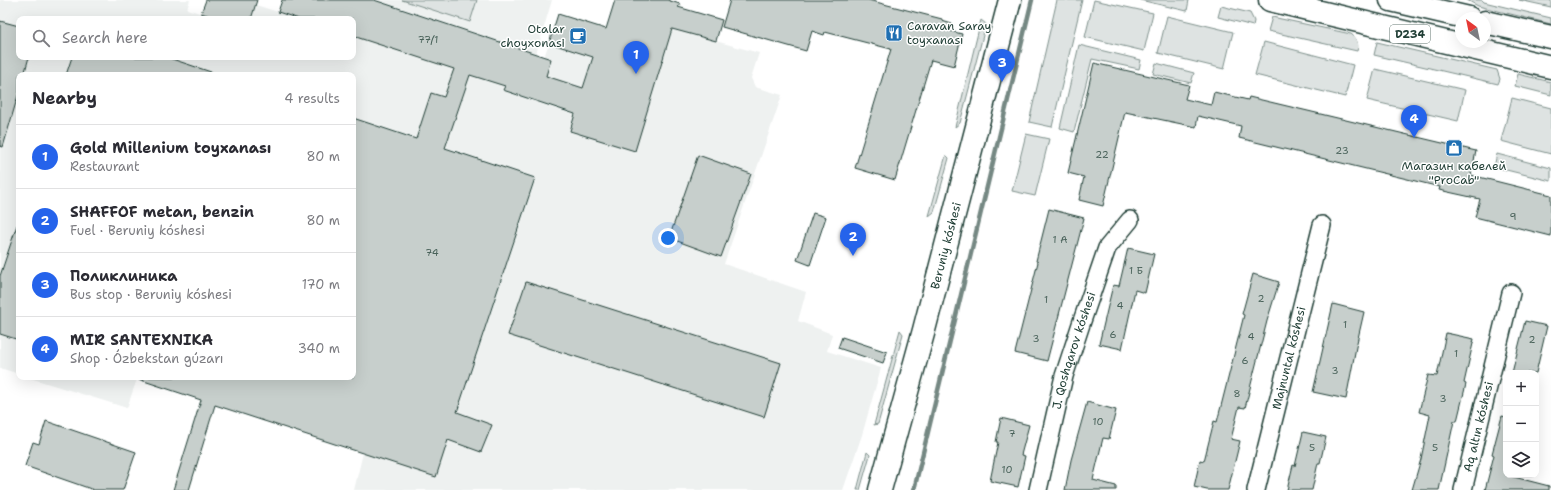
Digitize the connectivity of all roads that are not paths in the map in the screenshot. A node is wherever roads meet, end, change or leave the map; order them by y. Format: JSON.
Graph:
{"nodes":[{"id":1,"x":1010,"y":0,"type":"edge"},
{"id":2,"x":1270,"y":0,"type":"edge"},
{"id":3,"x":1391,"y":0,"type":"edge"},
{"id":4,"x":1455,"y":15,"type":"edge"},
{"id":5,"x":1491,"y":23,"type":"edge"},
{"id":6,"x":1551,"y":37,"type":"edge"},
{"id":7,"x":1551,"y":67,"type":"edge"},
{"id":8,"x":1130,"y":220,"type":"dead end"},
{"id":9,"x":1322,"y":225,"type":"dead end"},
{"id":10,"x":1511,"y":293,"type":"dead end"},
{"id":11,"x":880,"y":490,"type":"edge"},
{"id":12,"x":1038,"y":490,"type":"edge"},
{"id":13,"x":1256,"y":490,"type":"edge"},
{"id":14,"x":1463,"y":490,"type":"edge"}],
"edges":[{"from":1,"to":11,"type":"street","name":"Beruniy kóshesi"},
{"from":2,"to":7,"type":"street","number":"D234"},
{"from":3,"to":4,"type":"street","number":"D234"},
{"from":5,"to":6,"type":"street"},
{"from":8,"to":12,"type":"street","name":"J. Qoshqarov kóshesi"},
{"from":9,"to":13,"type":"street","name":"Majnuntal kóshesi"},
{"from":10,"to":14,"type":"street","name":"Aq altın kóshesi"}]}
